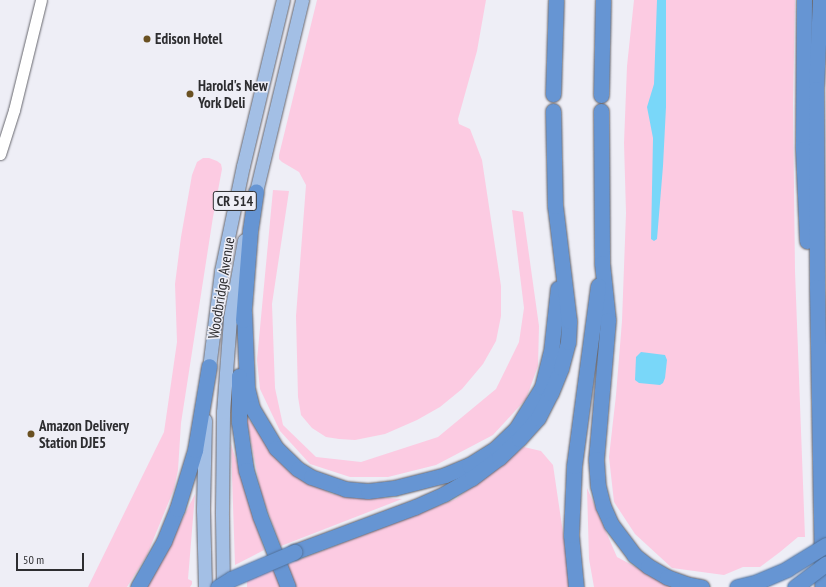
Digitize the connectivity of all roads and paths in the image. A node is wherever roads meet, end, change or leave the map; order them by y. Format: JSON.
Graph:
{"nodes":[{"id":1,"x":41,"y":0,"type":"edge"},
{"id":2,"x":282,"y":0,"type":"edge"},
{"id":3,"x":302,"y":0,"type":"edge"},
{"id":4,"x":556,"y":0,"type":"edge"},
{"id":5,"x":603,"y":0,"type":"edge"},
{"id":6,"x":804,"y":0,"type":"edge"},
{"id":7,"x":820,"y":0,"type":"edge"},
{"id":8,"x":553,"y":94,"type":"dead end"},
{"id":9,"x":601,"y":94,"type":"dead end"},
{"id":10,"x":553,"y":111,"type":"dead end"},
{"id":11,"x":601,"y":111,"type":"dead end"},
{"id":12,"x":0,"y":154,"type":"edge"},
{"id":13,"x":256,"y":191,"type":"junction"},
{"id":14,"x":560,"y":261,"type":"junction"},
{"id":15,"x":602,"y":263,"type":"junction"},
{"id":16,"x":817,"y":287,"type":"junction"},
{"id":17,"x":244,"y":312,"type":"junction"},
{"id":18,"x":209,"y":366,"type":"junction"},
{"id":19,"x":268,"y":539,"type":"junction"},
{"id":20,"x":826,"y":545,"type":"edge"},
{"id":21,"x":826,"y":564,"type":"edge"},
{"id":22,"x":138,"y":587,"type":"edge"},
{"id":23,"x":206,"y":587,"type":"edge"},
{"id":24,"x":218,"y":587,"type":"edge"},
{"id":25,"x":224,"y":587,"type":"edge"},
{"id":26,"x":288,"y":587,"type":"edge"},
{"id":27,"x":299,"y":587,"type":"edge"},
{"id":28,"x":576,"y":587,"type":"edge"},
{"id":29,"x":702,"y":587,"type":"edge"},
{"id":30,"x":737,"y":587,"type":"edge"},
{"id":31,"x":795,"y":587,"type":"edge"},
{"id":32,"x":822,"y":587,"type":"edge"}],
"edges":[{"from":1,"to":12,"type":"street"},
{"from":2,"to":18,"type":"main road","name":"Woodbridge Avenue","number":"CR 514"},
{"from":3,"to":13,"type":"main road","name":"Woodbridge Avenue","number":"CR 514"},
{"from":4,"to":8,"type":"highway"},
{"from":5,"to":9,"type":"highway"},
{"from":6,"to":16,"type":"highway"},
{"from":7,"to":16,"type":"highway"},
{"from":10,"to":14,"type":"highway"},
{"from":11,"to":15,"type":"highway"},
{"from":13,"to":17,"type":"highway"},
{"from":13,"to":25,"type":"main road","name":"Woodbridge Avenue","number":"CR 514"},
{"from":14,"to":17,"type":"highway"},
{"from":14,"to":24,"type":"highway","bridge":true},
{"from":15,"to":28,"type":"highway"},
{"from":15,"to":29,"type":"highway"},
{"from":16,"to":32,"type":"highway"},
{"from":17,"to":19,"type":"highway"},
{"from":18,"to":22,"type":"highway"},
{"from":18,"to":23,"type":"main road","name":"Woodbridge Avenue","number":"CR 514"},
{"from":19,"to":26,"type":"highway"},
{"from":19,"to":27,"type":"highway"},
{"from":20,"to":30,"type":"highway","bridge":true},
{"from":21,"to":31,"type":"highway","bridge":true}]}
